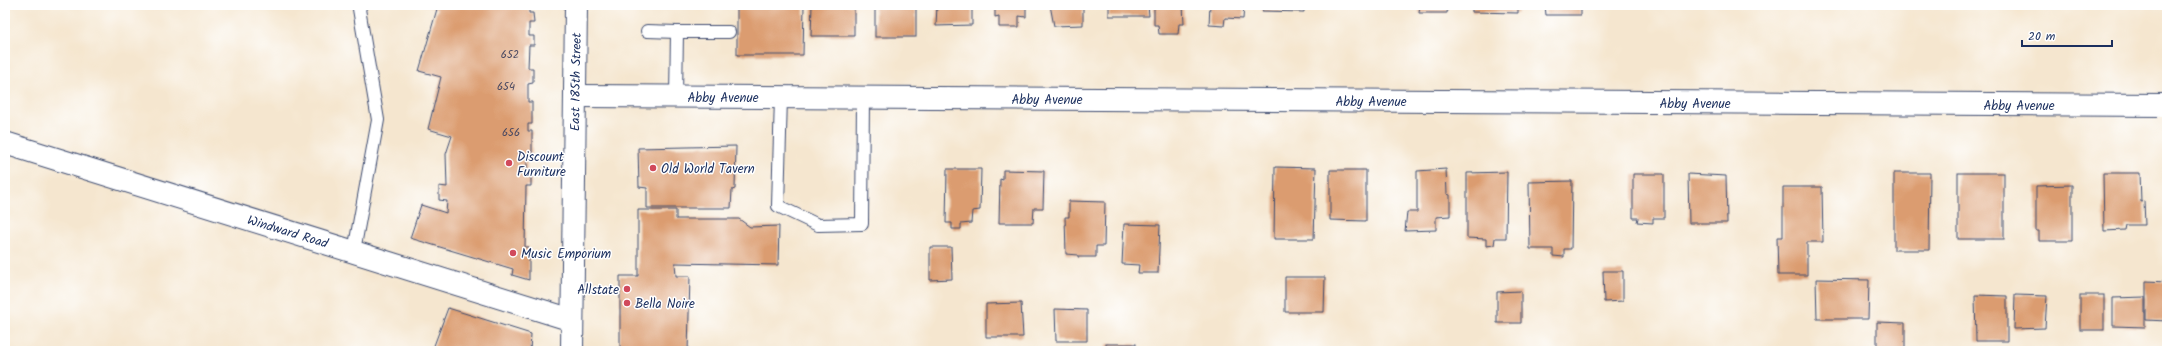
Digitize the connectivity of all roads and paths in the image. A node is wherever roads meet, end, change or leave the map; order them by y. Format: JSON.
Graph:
{"nodes":[{"id":1,"x":361,"y":5,"type":"edge"},
{"id":2,"x":576,"y":5,"type":"edge"},
{"id":3,"x":647,"y":31,"type":"dead end"},
{"id":4,"x":677,"y":32,"type":"junction"},
{"id":5,"x":729,"y":32,"type":"dead end"},
{"id":6,"x":575,"y":96,"type":"junction"},
{"id":7,"x":676,"y":97,"type":"junction"},
{"id":8,"x":781,"y":97,"type":"junction"},
{"id":9,"x":863,"y":98,"type":"junction"},
{"id":10,"x":2167,"y":105,"type":"edge"},
{"id":11,"x":5,"y":143,"type":"edge"},
{"id":12,"x":354,"y":251,"type":"junction"},
{"id":13,"x":572,"y":320,"type":"junction"},
{"id":14,"x":572,"y":351,"type":"edge"}],
"edges":[{"from":1,"to":12,"type":"lane"},
{"from":2,"to":6,"type":"street","name":"East 185th Street"},
{"from":3,"to":4,"type":"lane"},
{"from":4,"to":5,"type":"lane"},
{"from":4,"to":7,"type":"lane"},
{"from":6,"to":7,"type":"street","name":"Abby Avenue"},
{"from":6,"to":13,"type":"street","name":"East 185th Street"},
{"from":7,"to":8,"type":"street","name":"Abby Avenue"},
{"from":8,"to":9,"type":"street","name":"Abby Avenue"},
{"from":8,"to":9,"type":"lane"},
{"from":9,"to":10,"type":"street","name":"Abby Avenue"},
{"from":11,"to":12,"type":"street","name":"Windward Road"},
{"from":12,"to":13,"type":"street","name":"Windward Road"},
{"from":13,"to":14,"type":"street","name":"East 185th Street"}]}
